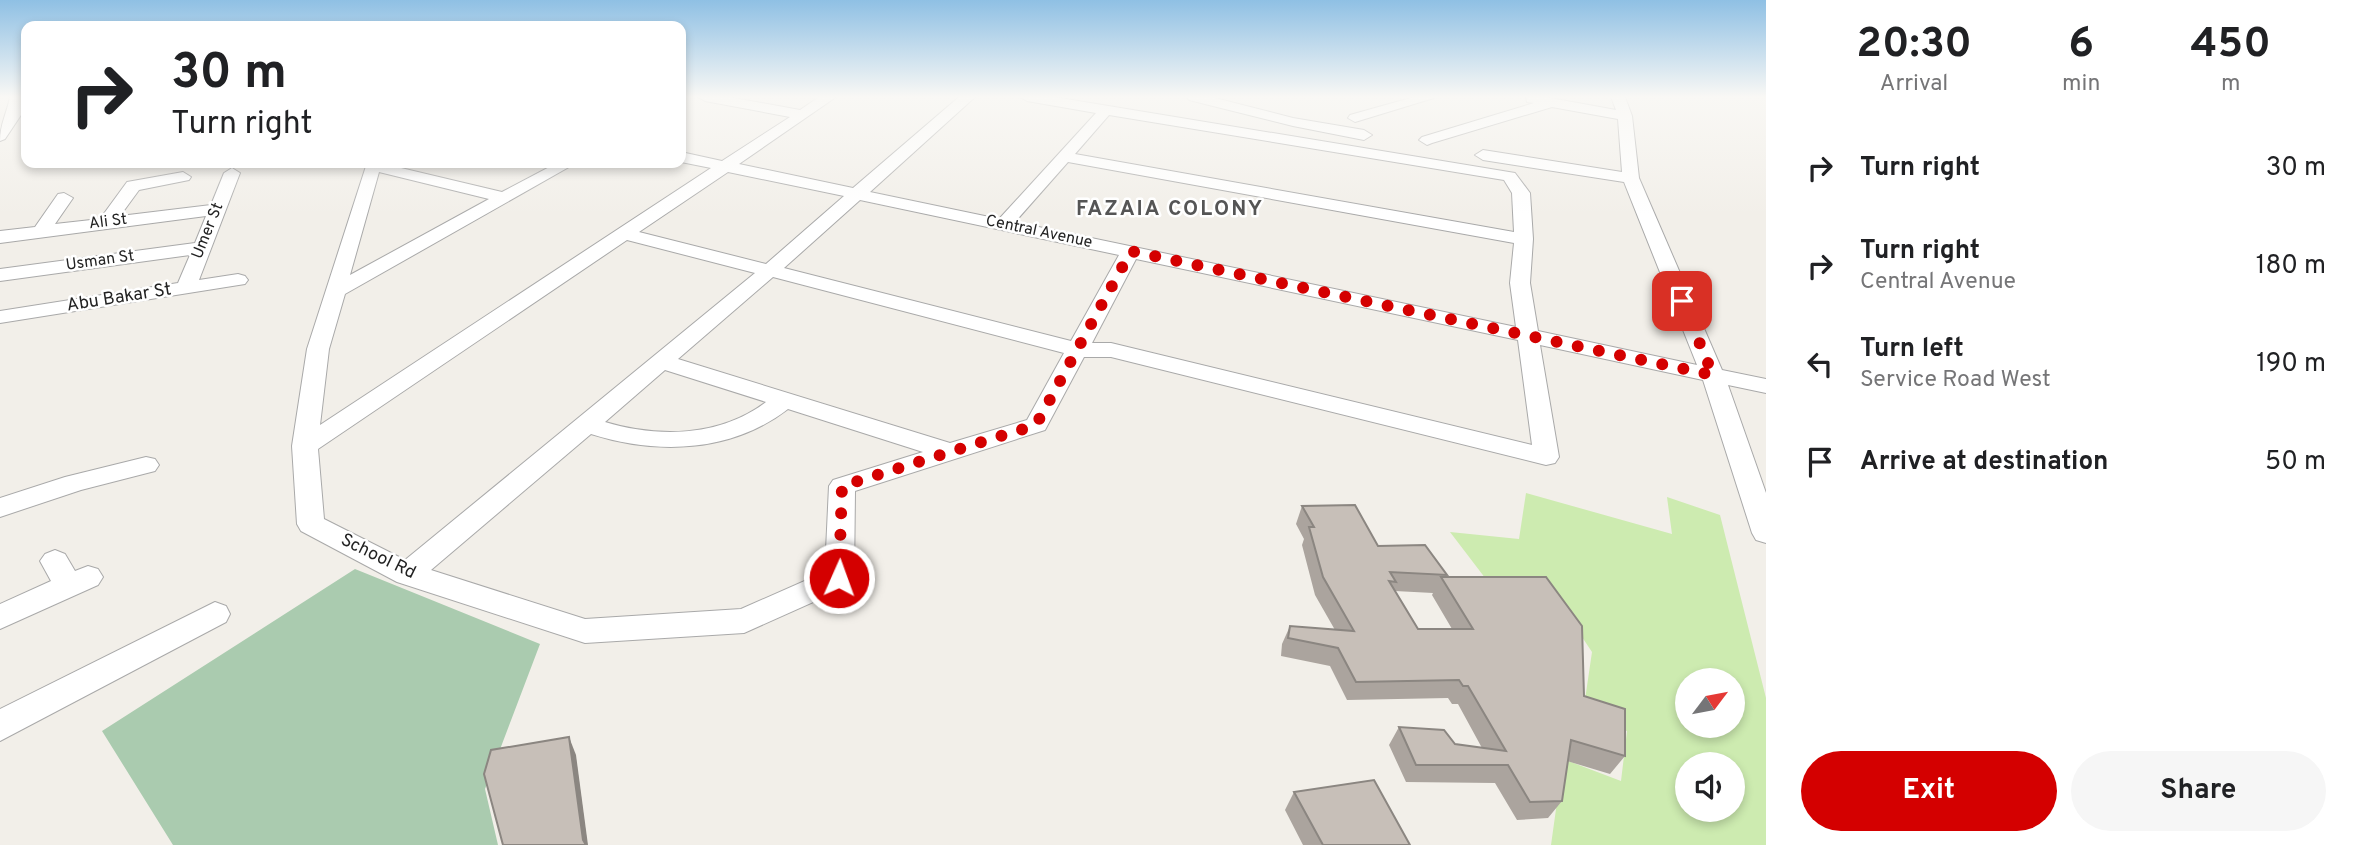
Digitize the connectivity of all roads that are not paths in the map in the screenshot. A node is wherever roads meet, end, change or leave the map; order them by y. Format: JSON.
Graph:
{"nodes":[{"id":1,"x":770,"y":136,"type":"edge"},
{"id":2,"x":923,"y":136,"type":"edge"},
{"id":3,"x":1082,"y":136,"type":"edge"},
{"id":4,"x":1266,"y":136,"type":"edge"},
{"id":5,"x":1368,"y":136,"type":"edge"},
{"id":6,"x":1438,"y":136,"type":"edge"},
{"id":7,"x":1626,"y":136,"type":"edge"},
{"id":8,"x":1427,"y":140,"type":"dead end"},
{"id":9,"x":1064,"y":157,"type":"junction"},
{"id":10,"x":686,"y":158,"type":"edge"},
{"id":11,"x":723,"y":166,"type":"junction"},
{"id":12,"x":374,"y":168,"type":"edge"},
{"id":13,"x":390,"y":168,"type":"edge"},
{"id":14,"x":559,"y":168,"type":"edge"},
{"id":15,"x":177,"y":171,"type":"edge"},
{"id":16,"x":232,"y":173,"type":"dead end"},
{"id":17,"x":1631,"y":178,"type":"junction"},
{"id":18,"x":858,"y":194,"type":"junction"},
{"id":19,"x":64,"y":198,"type":"dead end"},
{"id":20,"x":505,"y":198,"type":"junction"},
{"id":21,"x":217,"y":209,"type":"junction"},
{"id":22,"x":106,"y":223,"type":"junction"},
{"id":23,"x":1004,"y":225,"type":"junction"},
{"id":24,"x":42,"y":230,"type":"junction"},
{"id":25,"x":626,"y":234,"type":"junction"},
{"id":26,"x":0,"y":237,"type":"edge"},
{"id":27,"x":1524,"y":239,"type":"junction"},
{"id":28,"x":201,"y":248,"type":"junction"},
{"id":29,"x":1131,"y":251,"type":"junction"},
{"id":30,"x":769,"y":271,"type":"junction"},
{"id":31,"x":0,"y":275,"type":"edge"},
{"id":32,"x":238,"y":280,"type":"dead end"},
{"id":33,"x":186,"y":288,"type":"junction"},
{"id":34,"x":335,"y":291,"type":"junction"},
{"id":35,"x":0,"y":317,"type":"edge"},
{"id":36,"x":1526,"y":335,"type":"junction"},
{"id":37,"x":1079,"y":350,"type":"junction"},
{"id":38,"x":661,"y":361,"type":"junction"},
{"id":39,"x":1713,"y":375,"type":"junction"},
{"id":40,"x":1766,"y":386,"type":"edge"},
{"id":41,"x":784,"y":400,"type":"junction"},
{"id":42,"x":586,"y":424,"type":"junction"},
{"id":43,"x":305,"y":446,"type":"junction"},
{"id":44,"x":950,"y":452,"type":"junction"},
{"id":45,"x":146,"y":465,"type":"dead end"},
{"id":46,"x":0,"y":508,"type":"edge"},
{"id":47,"x":1766,"y":533,"type":"edge"},
{"id":48,"x":407,"y":574,"type":"junction"},
{"id":49,"x":70,"y":575,"type":"dead end"},
{"id":50,"x":215,"y":614,"type":"dead end"},
{"id":51,"x":0,"y":617,"type":"edge"},
{"id":52,"x":0,"y":726,"type":"edge"}],
"edges":[{"from":1,"to":11,"type":"street"},
{"from":2,"to":18,"type":"street"},
{"from":3,"to":9,"type":"street"},
{"from":4,"to":27,"type":"street"},
{"from":5,"to":17,"type":"street"},
{"from":6,"to":8,"type":"street"},
{"from":7,"to":17,"type":"street"},
{"from":9,"to":23,"type":"street"},
{"from":9,"to":27,"type":"street"},
{"from":10,"to":11,"type":"street","name":"Central Avenue"},
{"from":11,"to":18,"type":"street","name":"Central Avenue"},
{"from":11,"to":25,"type":"street"},
{"from":12,"to":34,"type":"street","name":"School Rd"},
{"from":13,"to":20,"type":"street"},
{"from":14,"to":20,"type":"street"},
{"from":15,"to":22,"type":"street"},
{"from":16,"to":21,"type":"street","name":"Umer St"},
{"from":17,"to":39,"type":"street"},
{"from":18,"to":23,"type":"street","name":"Central Avenue"},
{"from":18,"to":30,"type":"street"},
{"from":19,"to":24,"type":"street"},
{"from":20,"to":34,"type":"street"},
{"from":21,"to":22,"type":"street","name":"Ali St"},
{"from":21,"to":28,"type":"street","name":"Umer St"},
{"from":22,"to":24,"type":"street","name":"Ali St"},
{"from":23,"to":29,"type":"street","name":"Central Avenue"},
{"from":24,"to":26,"type":"street","name":"Ali St"},
{"from":25,"to":30,"type":"street"},
{"from":25,"to":43,"type":"street"},
{"from":27,"to":36,"type":"street"},
{"from":28,"to":31,"type":"street","name":"Usman St"},
{"from":28,"to":33,"type":"street","name":"Umer St"},
{"from":29,"to":36,"type":"street","name":"Central Avenue"},
{"from":29,"to":37,"type":"street"},
{"from":30,"to":37,"type":"street"},
{"from":30,"to":38,"type":"street"},
{"from":32,"to":33,"type":"street","name":"Abu Bakar St"},
{"from":33,"to":35,"type":"street","name":"Abu Bakar St"},
{"from":34,"to":43,"type":"street","name":"School Rd"},
{"from":36,"to":37,"type":"street"},
{"from":36,"to":39,"type":"street","name":"Central Avenue"},
{"from":37,"to":44,"type":"street"},
{"from":38,"to":41,"type":"street"},
{"from":38,"to":42,"type":"street"},
{"from":39,"to":40,"type":"street","name":"Central Avenue"},
{"from":39,"to":47,"type":"street"},
{"from":41,"to":42,"type":"street"},
{"from":41,"to":44,"type":"street"},
{"from":42,"to":48,"type":"street"},
{"from":43,"to":48,"type":"street","name":"School Rd"},
{"from":44,"to":48,"type":"street","name":"School Rd"},
{"from":45,"to":46,"type":"street"},
{"from":49,"to":51,"type":"street"},
{"from":50,"to":52,"type":"street"}]}
